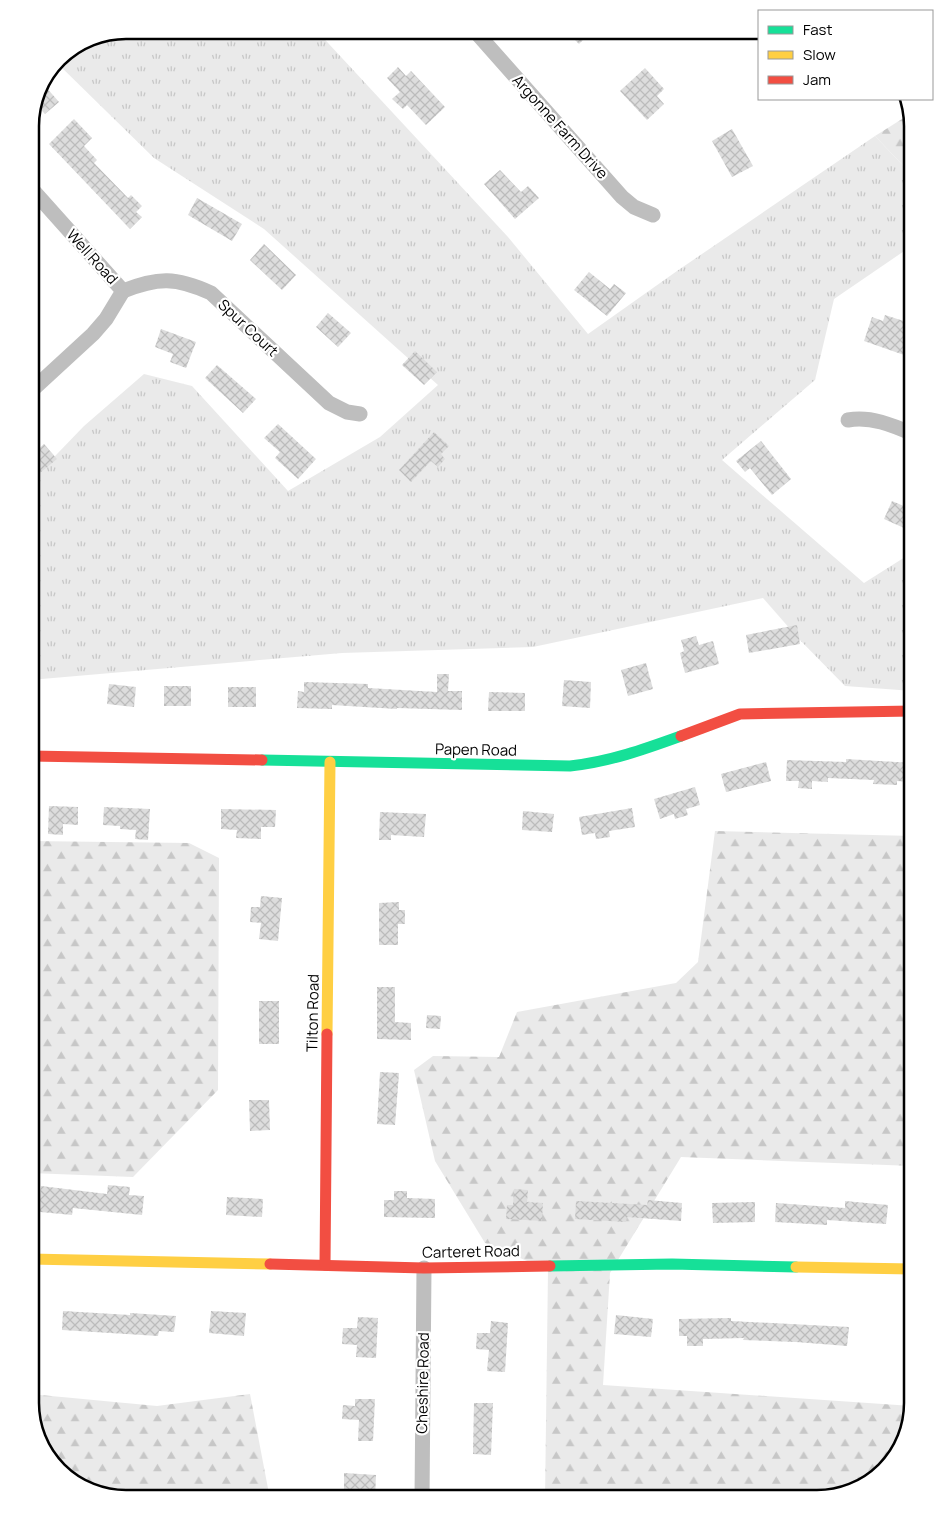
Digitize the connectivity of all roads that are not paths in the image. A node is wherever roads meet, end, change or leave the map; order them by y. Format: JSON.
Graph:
{"nodes":[{"id":1,"x":482,"y":39,"type":"edge"},
{"id":2,"x":39,"y":197,"type":"edge"},
{"id":3,"x":653,"y":215,"type":"dead end"},
{"id":4,"x":123,"y":291,"type":"junction"},
{"id":5,"x":39,"y":384,"type":"edge"},
{"id":6,"x":360,"y":414,"type":"dead end"},
{"id":7,"x":848,"y":420,"type":"dead end"},
{"id":8,"x":904,"y":430,"type":"edge"},
{"id":9,"x":904,"y":711,"type":"edge"},
{"id":10,"x":39,"y":756,"type":"edge"},
{"id":11,"x":330,"y":762,"type":"junction"},
{"id":12,"x":39,"y":1259,"type":"edge"},
{"id":13,"x":325,"y":1265,"type":"junction"},
{"id":14,"x":424,"y":1268,"type":"junction"},
{"id":15,"x":904,"y":1269,"type":"edge"},
{"id":16,"x":422,"y":1490,"type":"edge"}],
"edges":[{"from":1,"to":3,"type":"street","name":"Argonne Farm Drive"},
{"from":2,"to":4,"type":"street","name":"Well Road"},
{"from":4,"to":5,"type":"street","name":"Well Road"},
{"from":4,"to":6,"type":"street","name":"Spur Court"},
{"from":7,"to":8,"type":"street"},
{"from":9,"to":11,"type":"street","name":"Papen Road"},
{"from":10,"to":11,"type":"street","name":"Papen Road"},
{"from":11,"to":13,"type":"street","name":"Tilton Road"},
{"from":12,"to":13,"type":"street","name":"Carteret Road"},
{"from":13,"to":14,"type":"street","name":"Carteret Road"},
{"from":14,"to":15,"type":"street","name":"Carteret Road"},
{"from":14,"to":16,"type":"street","name":"Cheshire Road"}]}
